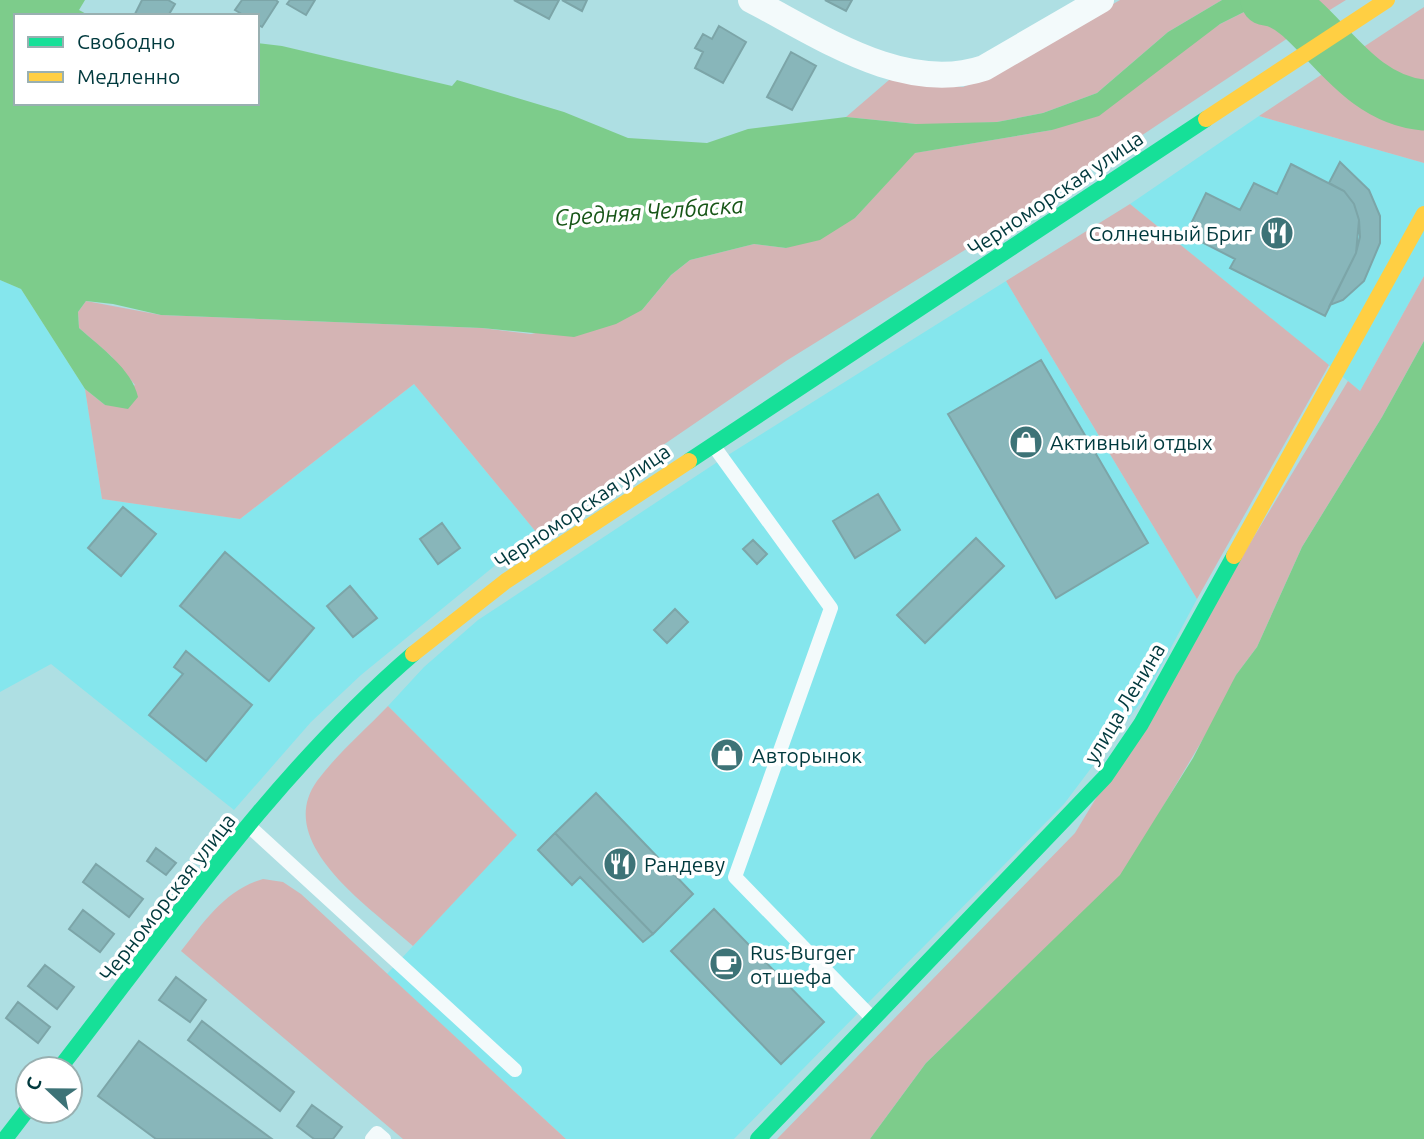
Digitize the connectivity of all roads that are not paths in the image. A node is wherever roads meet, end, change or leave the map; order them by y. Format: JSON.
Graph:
{"nodes":[{"id":1,"x":751,"y":0,"type":"edge"},
{"id":2,"x":1101,"y":0,"type":"edge"},
{"id":3,"x":1387,"y":0,"type":"edge"},
{"id":4,"x":1424,"y":214,"type":"edge"},
{"id":5,"x":713,"y":445,"type":"junction"},
{"id":6,"x":249,"y":826,"type":"junction"},
{"id":7,"x":873,"y":1019,"type":"junction"},
{"id":8,"x":71,"y":1055,"type":"edge"},
{"id":9,"x":514,"y":1070,"type":"dead end"},
{"id":10,"x":16,"y":1125,"type":"edge"},
{"id":11,"x":5,"y":1139,"type":"edge"},
{"id":12,"x":372,"y":1139,"type":"edge"},
{"id":13,"x":384,"y":1139,"type":"edge"},
{"id":14,"x":758,"y":1139,"type":"edge"}],
"edges":[{"from":1,"to":2,"type":"street"},
{"from":3,"to":5,"type":"street","name":"Черноморская улица"},
{"from":4,"to":7,"type":"street","name":"улица Ленина"},
{"from":5,"to":6,"type":"street","name":"Черноморская улица"},
{"from":5,"to":7,"type":"lane"},
{"from":6,"to":8,"type":"street","name":"Черноморская улица"},
{"from":6,"to":9,"type":"lane"},
{"from":7,"to":14,"type":"street","name":"улица Ленина"},
{"from":10,"to":11,"type":"street"},
{"from":12,"to":13,"type":"lane"}]}
